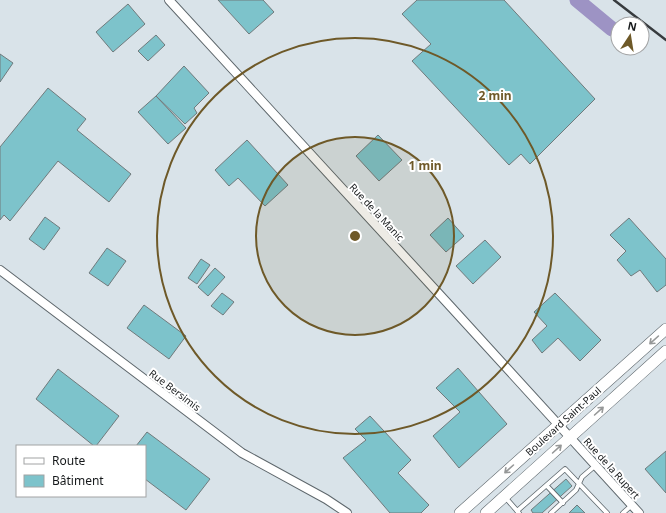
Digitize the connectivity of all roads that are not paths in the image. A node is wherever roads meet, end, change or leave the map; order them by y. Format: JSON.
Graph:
{"nodes":[{"id":1,"x":169,"y":0,"type":"edge"},
{"id":2,"x":0,"y":270,"type":"edge"},
{"id":3,"x":666,"y":329,"type":"edge"},
{"id":4,"x":666,"y":351,"type":"edge"},
{"id":5,"x":559,"y":424,"type":"junction"},
{"id":6,"x":570,"y":437,"type":"junction"},
{"id":7,"x":596,"y":465,"type":"junction"},
{"id":8,"x":579,"y":483,"type":"junction"},
{"id":9,"x":547,"y":486,"type":"junction"},
{"id":10,"x":504,"y":497,"type":"junction"},
{"id":11,"x":563,"y":503,"type":"junction"},
{"id":12,"x":632,"y":505,"type":"junction"},
{"id":13,"x":518,"y":512,"type":"edge"},
{"id":14,"x":347,"y":513,"type":"edge"},
{"id":15,"x":460,"y":513,"type":"edge"},
{"id":16,"x":486,"y":513,"type":"edge"},
{"id":17,"x":551,"y":513,"type":"edge"},
{"id":18,"x":607,"y":513,"type":"edge"},
{"id":19,"x":622,"y":513,"type":"edge"},
{"id":20,"x":639,"y":513,"type":"edge"}],
"edges":[{"from":1,"to":5,"type":"street","name":"Rue de la Manic"},
{"from":2,"to":14,"type":"street","name":"Rue Bersimis"},
{"from":3,"to":5,"type":"main road","name":"Boulevard Saint-Paul","one_way":true},
{"from":6,"to":4,"type":"main road","name":"Boulevard Saint-Paul","one_way":true},
{"from":5,"to":6,"type":"street","name":"Rue de la Manic"},
{"from":5,"to":15,"type":"main road","name":"Boulevard Saint-Paul","one_way":true},
{"from":6,"to":7,"type":"street","name":"Rue de la Rupert"},
{"from":10,"to":6,"type":"main road","name":"Boulevard Saint-Paul","one_way":true},
{"from":7,"to":8,"type":"lane"},
{"from":7,"to":12,"type":"street","name":"Rue de la Rupert"},
{"from":8,"to":9,"type":"lane"},
{"from":8,"to":11,"type":"lane"},
{"from":8,"to":18,"type":"lane"},
{"from":9,"to":11,"type":"lane"},
{"from":9,"to":13,"type":"lane"},
{"from":10,"to":13,"type":"lane"},
{"from":10,"to":16,"type":"main road","name":"Boulevard Saint-Paul"},
{"from":11,"to":17,"type":"lane"},
{"from":12,"to":19,"type":"lane"},
{"from":12,"to":20,"type":"street","name":"Rue de la Rupert"}]}
